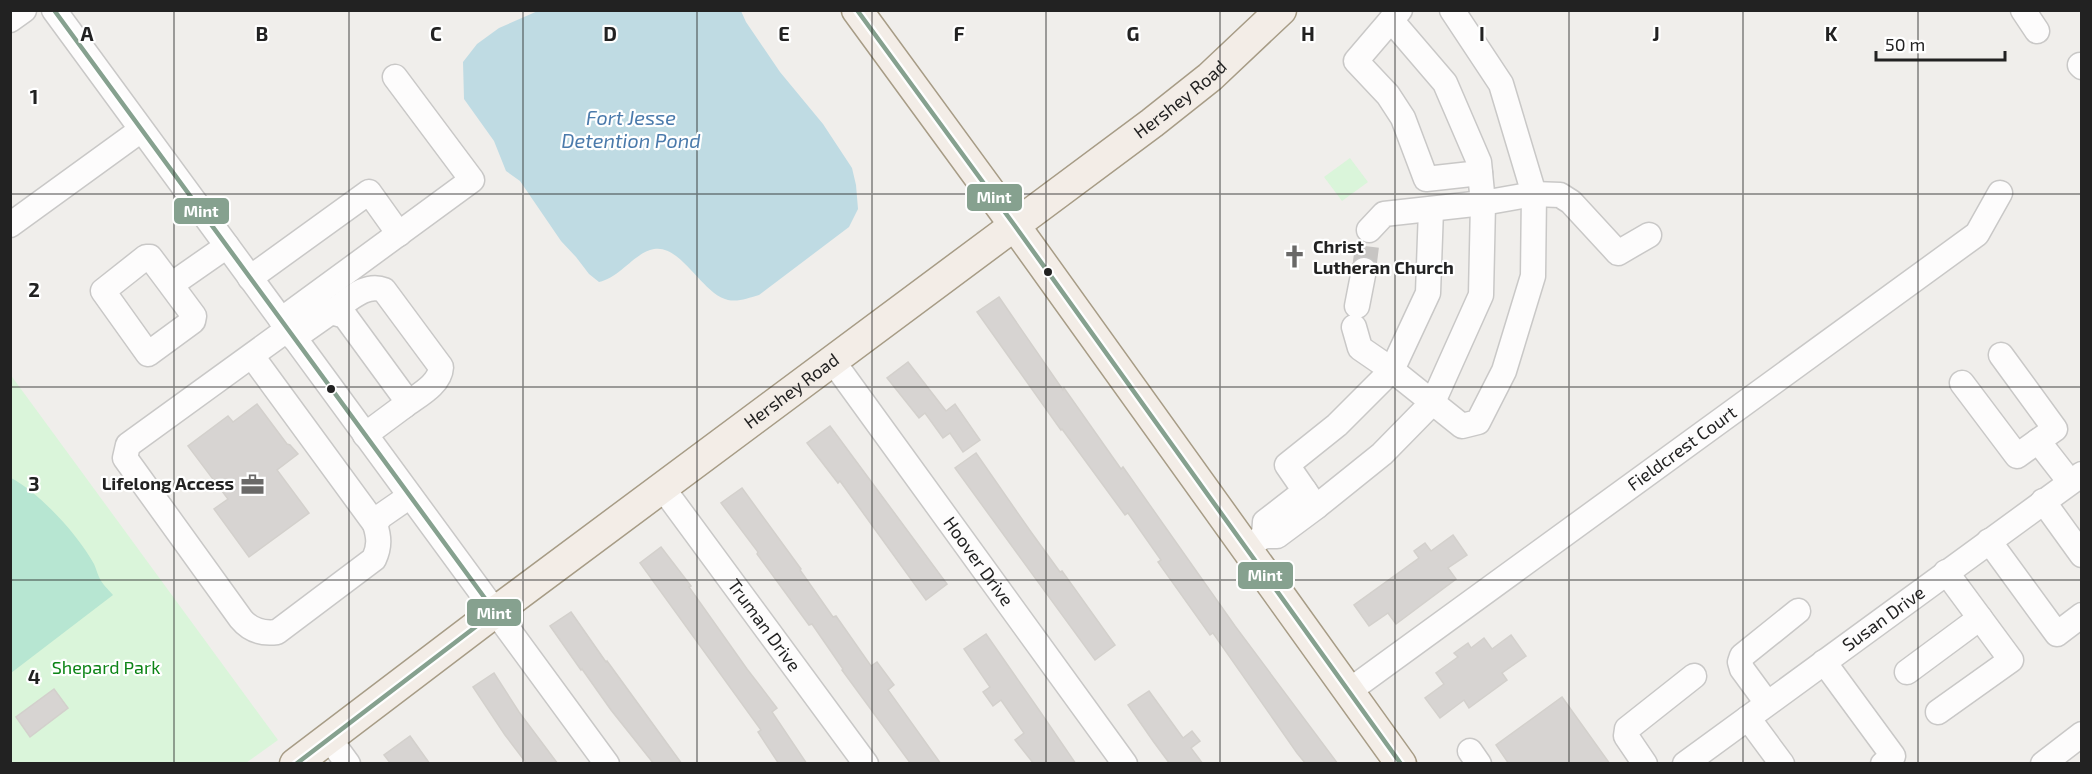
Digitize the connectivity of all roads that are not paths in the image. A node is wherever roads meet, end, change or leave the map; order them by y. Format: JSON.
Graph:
{"nodes":[{"id":1,"x":24,"y":10,"type":"edge"},
{"id":2,"x":54,"y":10,"type":"edge"},
{"id":3,"x":857,"y":10,"type":"edge"},
{"id":4,"x":1281,"y":10,"type":"edge"},
{"id":5,"x":1452,"y":10,"type":"edge"},
{"id":6,"x":2023,"y":10,"type":"edge"},
{"id":7,"x":1395,"y":15,"type":"edge"},
{"id":8,"x":10,"y":20,"type":"edge"},
{"id":9,"x":2037,"y":31,"type":"dead end"},
{"id":10,"x":395,"y":77,"type":"dead end"},
{"id":11,"x":141,"y":130,"type":"junction"},
{"id":12,"x":1480,"y":173,"type":"junction"},
{"id":13,"x":2000,"y":193,"type":"dead end"},
{"id":14,"x":1534,"y":194,"type":"junction"},
{"id":15,"x":1483,"y":203,"type":"junction"},
{"id":16,"x":1431,"y":209,"type":"junction"},
{"id":17,"x":10,"y":225,"type":"edge"},
{"id":18,"x":1015,"y":226,"type":"junction"},
{"id":19,"x":1369,"y":230,"type":"dead end"},
{"id":20,"x":399,"y":234,"type":"junction"},
{"id":21,"x":1649,"y":234,"type":"dead end"},
{"id":22,"x":226,"y":246,"type":"junction"},
{"id":23,"x":1364,"y":270,"type":"tunnel mouth"},
{"id":24,"x":250,"y":278,"type":"junction"},
{"id":25,"x":171,"y":285,"type":"dead end"},
{"id":26,"x":331,"y":312,"type":"junction"},
{"id":27,"x":288,"y":329,"type":"junction"},
{"id":28,"x":2001,"y":354,"type":"dead end"},
{"id":29,"x":252,"y":356,"type":"junction"},
{"id":30,"x":832,"y":360,"type":"junction"},
{"id":31,"x":1392,"y":370,"type":"junction"},
{"id":32,"x":1962,"y":383,"type":"dead end"},
{"id":33,"x":1433,"y":402,"type":"junction"},
{"id":34,"x":404,"y":406,"type":"junction"},
{"id":35,"x":365,"y":435,"type":"junction"},
{"id":36,"x":2038,"y":441,"type":"junction"},
{"id":37,"x":2076,"y":478,"type":"edge"},
{"id":38,"x":662,"y":487,"type":"junction"},
{"id":39,"x":410,"y":496,"type":"junction"},
{"id":40,"x":1311,"y":499,"type":"junction"},
{"id":41,"x":2043,"y":501,"type":"junction"},
{"id":42,"x":375,"y":524,"type":"junction"},
{"id":43,"x":1989,"y":541,"type":"junction"},
{"id":44,"x":1255,"y":542,"type":"junction"},
{"id":45,"x":2082,"y":555,"type":"edge"},
{"id":46,"x":1946,"y":572,"type":"junction"},
{"id":47,"x":1798,"y":611,"type":"dead end"},
{"id":48,"x":495,"y":612,"type":"junction"},
{"id":49,"x":2082,"y":615,"type":"edge"},
{"id":50,"x":1980,"y":618,"type":"junction"},
{"id":51,"x":1824,"y":662,"type":"junction"},
{"id":52,"x":1907,"y":672,"type":"dead end"},
{"id":53,"x":1694,"y":676,"type":"dead end"},
{"id":54,"x":1348,"y":691,"type":"junction"},
{"id":55,"x":1767,"y":704,"type":"junction"},
{"id":56,"x":1938,"y":712,"type":"dead end"},
{"id":57,"x":1748,"y":718,"type":"junction"},
{"id":58,"x":2082,"y":734,"type":"edge"},
{"id":59,"x":329,"y":738,"type":"junction"},
{"id":60,"x":295,"y":764,"type":"edge"},
{"id":61,"x":348,"y":764,"type":"edge"},
{"id":62,"x":607,"y":764,"type":"edge"},
{"id":63,"x":866,"y":764,"type":"edge"},
{"id":64,"x":1125,"y":764,"type":"edge"},
{"id":65,"x":1401,"y":764,"type":"edge"},
{"id":66,"x":1645,"y":764,"type":"edge"},
{"id":67,"x":1685,"y":764,"type":"edge"},
{"id":68,"x":1782,"y":764,"type":"edge"},
{"id":69,"x":1883,"y":764,"type":"edge"},
{"id":70,"x":2043,"y":764,"type":"edge"}],
"edges":[{"from":1,"to":8,"type":"street"},
{"from":2,"to":11,"type":"street"},
{"from":3,"to":18,"type":"main road"},
{"from":4,"to":18,"type":"main road","name":"Hershey Road"},
{"from":5,"to":14,"type":"street"},
{"from":6,"to":9,"type":"street"},
{"from":7,"to":12,"type":"street"},
{"from":7,"to":12,"type":"street"},
{"from":10,"to":20,"type":"street"},
{"from":11,"to":17,"type":"street"},
{"from":11,"to":22,"type":"street"},
{"from":12,"to":15,"type":"street"},
{"from":13,"to":54,"type":"street","name":"Fieldcrest Court"},
{"from":14,"to":15,"type":"street"},
{"from":14,"to":21,"type":"street"},
{"from":14,"to":33,"type":"street"},
{"from":15,"to":16,"type":"street"},
{"from":15,"to":33,"type":"street"},
{"from":16,"to":19,"type":"street"},
{"from":16,"to":31,"type":"street"},
{"from":18,"to":30,"type":"main road","name":"Hershey Road"},
{"from":18,"to":44,"type":"main road"},
{"from":20,"to":24,"type":"street"},
{"from":20,"to":27,"type":"street"},
{"from":22,"to":24,"type":"street"},
{"from":22,"to":25,"type":"street"},
{"from":23,"to":31,"type":"street"},
{"from":24,"to":27,"type":"street"},
{"from":26,"to":27,"type":"street"},
{"from":26,"to":34,"type":"street"},
{"from":26,"to":34,"type":"street"},
{"from":27,"to":29,"type":"street"},
{"from":27,"to":35,"type":"street"},
{"from":28,"to":36,"type":"street"},
{"from":29,"to":42,"type":"street"},
{"from":29,"to":42,"type":"street"},
{"from":30,"to":38,"type":"main road","name":"Hershey Road"},
{"from":30,"to":64,"type":"street","name":"Hoover Drive"},
{"from":31,"to":33,"type":"street"},
{"from":31,"to":40,"type":"street"},
{"from":32,"to":36,"type":"street"},
{"from":33,"to":40,"type":"street"},
{"from":34,"to":35,"type":"street"},
{"from":35,"to":39,"type":"street"},
{"from":36,"to":37,"type":"street"},
{"from":37,"to":41,"type":"street","name":"Susan Drive"},
{"from":38,"to":48,"type":"main road","name":"Hershey Road"},
{"from":38,"to":63,"type":"street","name":"Truman Drive"},
{"from":39,"to":42,"type":"street"},
{"from":39,"to":48,"type":"street"},
{"from":40,"to":44,"type":"street"},
{"from":41,"to":43,"type":"street","name":"Susan Drive"},
{"from":41,"to":45,"type":"street"},
{"from":43,"to":46,"type":"street","name":"Susan Drive"},
{"from":43,"to":49,"type":"street"},
{"from":44,"to":54,"type":"main road"},
{"from":46,"to":50,"type":"street"},
{"from":46,"to":51,"type":"street","name":"Susan Drive"},
{"from":47,"to":55,"type":"street"},
{"from":48,"to":59,"type":"main road","name":"Hershey Road"},
{"from":48,"to":62,"type":"street"},
{"from":50,"to":52,"type":"street"},
{"from":50,"to":56,"type":"street"},
{"from":51,"to":55,"type":"street","name":"Susan Drive"},
{"from":51,"to":69,"type":"street"},
{"from":53,"to":66,"type":"street"},
{"from":54,"to":65,"type":"main road"},
{"from":55,"to":57,"type":"street","name":"Susan Drive"},
{"from":57,"to":67,"type":"street","name":"Susan Drive"},
{"from":57,"to":68,"type":"street"},
{"from":58,"to":70,"type":"street"},
{"from":59,"to":60,"type":"main road","name":"Hershey Road"},
{"from":59,"to":61,"type":"street"}]}
